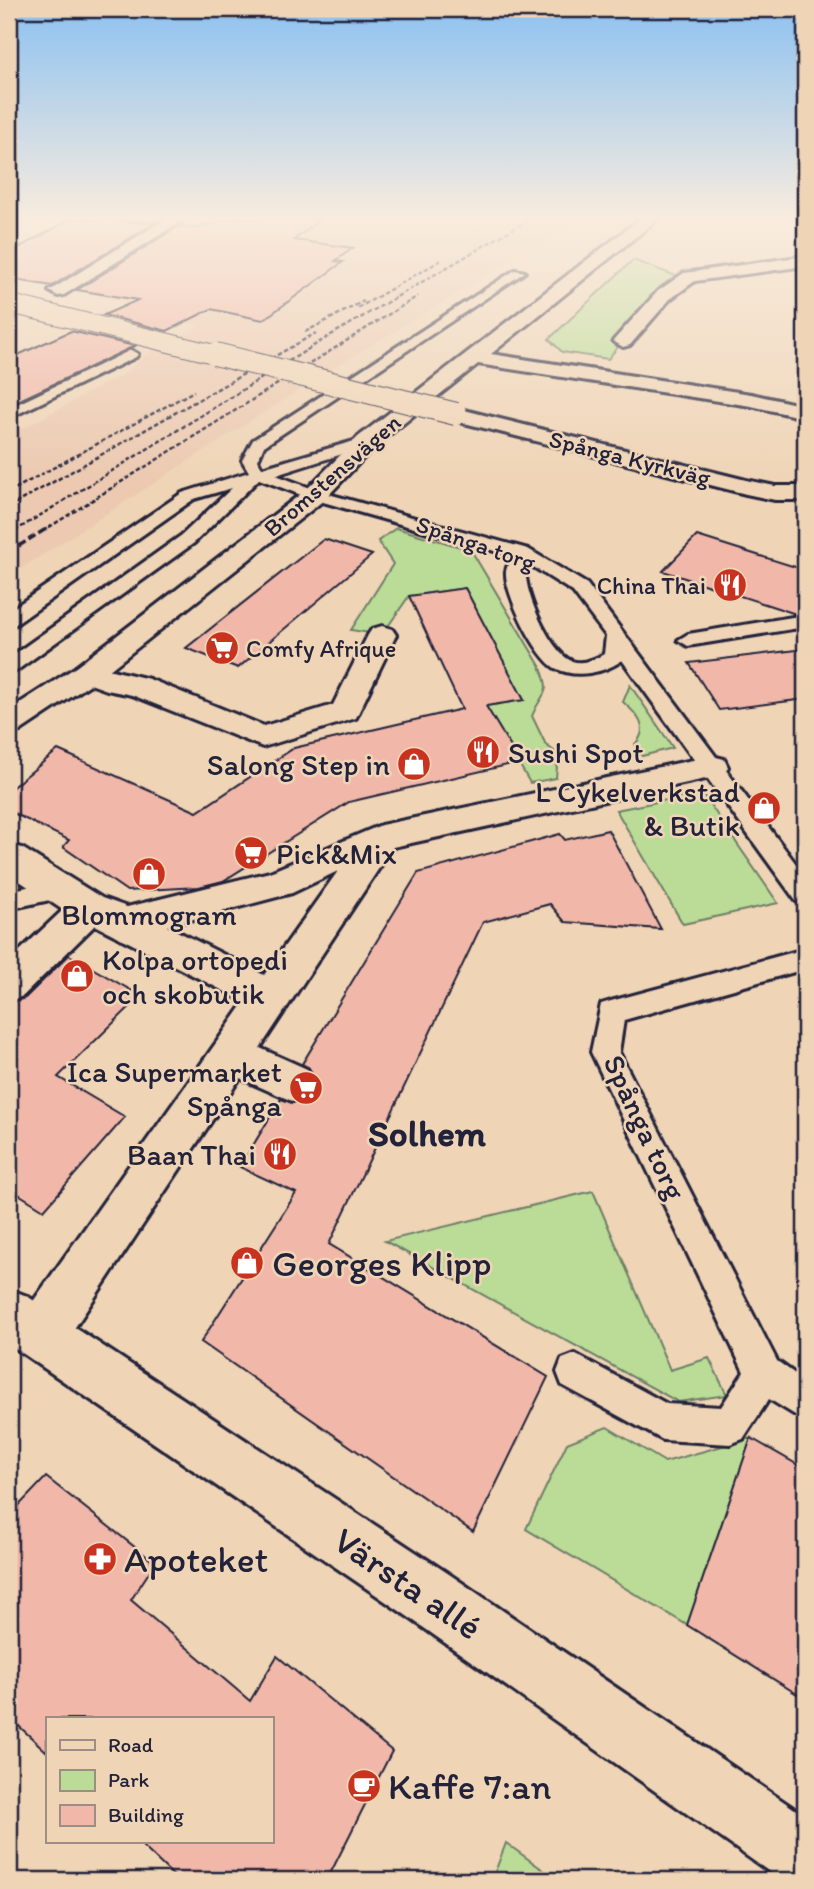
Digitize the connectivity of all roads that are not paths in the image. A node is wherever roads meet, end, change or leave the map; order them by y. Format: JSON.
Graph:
{"nodes":[{"id":1,"x":25,"y":307,"type":"edge"},
{"id":2,"x":465,"y":307,"type":"edge"},
{"id":3,"x":537,"y":307,"type":"edge"},
{"id":4,"x":653,"y":307,"type":"edge"},
{"id":5,"x":623,"y":341,"type":"dead end"},
{"id":6,"x":131,"y":354,"type":"dead end"},
{"id":7,"x":473,"y":357,"type":"junction"},
{"id":8,"x":805,"y":412,"type":"edge"},
{"id":9,"x":9,"y":414,"type":"edge"},
{"id":10,"x":366,"y":442,"type":"junction"},
{"id":11,"x":257,"y":473,"type":"junction"},
{"id":12,"x":804,"y":494,"type":"edge"},
{"id":13,"x":315,"y":495,"type":"junction"},
{"id":14,"x":522,"y":553,"type":"junction"},
{"id":15,"x":9,"y":620,"type":"edge"},
{"id":16,"x":805,"y":621,"type":"edge"},
{"id":17,"x":382,"y":635,"type":"dead end"},
{"id":18,"x":615,"y":637,"type":"junction"},
{"id":19,"x":688,"y":640,"type":"dead end"},
{"id":20,"x":9,"y":667,"type":"edge"},
{"id":21,"x":88,"y":673,"type":"junction"},
{"id":22,"x":9,"y":724,"type":"edge"},
{"id":23,"x":712,"y":767,"type":"junction"},
{"id":24,"x":381,"y":837,"type":"junction"},
{"id":25,"x":9,"y":857,"type":"edge"},
{"id":26,"x":805,"y":894,"type":"edge"},
{"id":27,"x":74,"y":898,"type":"junction"},
{"id":28,"x":9,"y":900,"type":"edge"},
{"id":29,"x":126,"y":922,"type":"junction"},
{"id":30,"x":805,"y":959,"type":"edge"},
{"id":31,"x":9,"y":985,"type":"edge"},
{"id":32,"x":271,"y":998,"type":"junction"},
{"id":33,"x":232,"y":1055,"type":"junction"},
{"id":34,"x":292,"y":1082,"type":"dead end"},
{"id":35,"x":25,"y":1324,"type":"edge"},
{"id":36,"x":575,"y":1372,"type":"dead end"},
{"id":37,"x":764,"y":1374,"type":"junction"},
{"id":38,"x":805,"y":1402,"type":"edge"},
{"id":39,"x":805,"y":1856,"type":"edge"}],
"edges":[{"from":1,"to":12,"type":"street","name":"Spånga Kyrkväg","bridge":true},
{"from":2,"to":11,"type":"lane"},
{"from":3,"to":7,"type":"street","name":"Bromstensvägen"},
{"from":4,"to":5,"type":"street"},
{"from":6,"to":9,"type":"lane"},
{"from":7,"to":8,"type":"street"},
{"from":7,"to":10,"type":"street","name":"Bromstensvägen"},
{"from":10,"to":11,"type":"lane"},
{"from":10,"to":13,"type":"street","name":"Bromstensvägen"},
{"from":11,"to":13,"type":"lane","name":"Spånga torg"},
{"from":11,"to":15,"type":"lane"},
{"from":11,"to":20,"type":"lane"},
{"from":13,"to":14,"type":"lane","name":"Spånga torg"},
{"from":13,"to":21,"type":"street","name":"Bromstensvägen"},
{"from":14,"to":18,"type":"lane","name":"Spånga torg"},
{"from":14,"to":18,"type":"lane"},
{"from":16,"to":19,"type":"lane"},
{"from":17,"to":21,"type":"street"},
{"from":18,"to":23,"type":"lane","name":"Spånga torg"},
{"from":21,"to":22,"type":"street","name":"Bromstensvägen"},
{"from":23,"to":24,"type":"street"},
{"from":23,"to":26,"type":"lane","name":"Spånga torg"},
{"from":24,"to":29,"type":"street"},
{"from":24,"to":32,"type":"street"},
{"from":25,"to":27,"type":"street"},
{"from":27,"to":28,"type":"lane"},
{"from":27,"to":29,"type":"street"},
{"from":27,"to":31,"type":"street"},
{"from":29,"to":32,"type":"street"},
{"from":30,"to":37,"type":"lane","name":"Spånga torg"},
{"from":32,"to":33,"type":"street"},
{"from":33,"to":34,"type":"street"},
{"from":33,"to":35,"type":"street"},
{"from":35,"to":39,"type":"street","name":"Värsta allé"},
{"from":36,"to":37,"type":"lane"},
{"from":37,"to":38,"type":"lane","name":"Spånga torg"}]}
